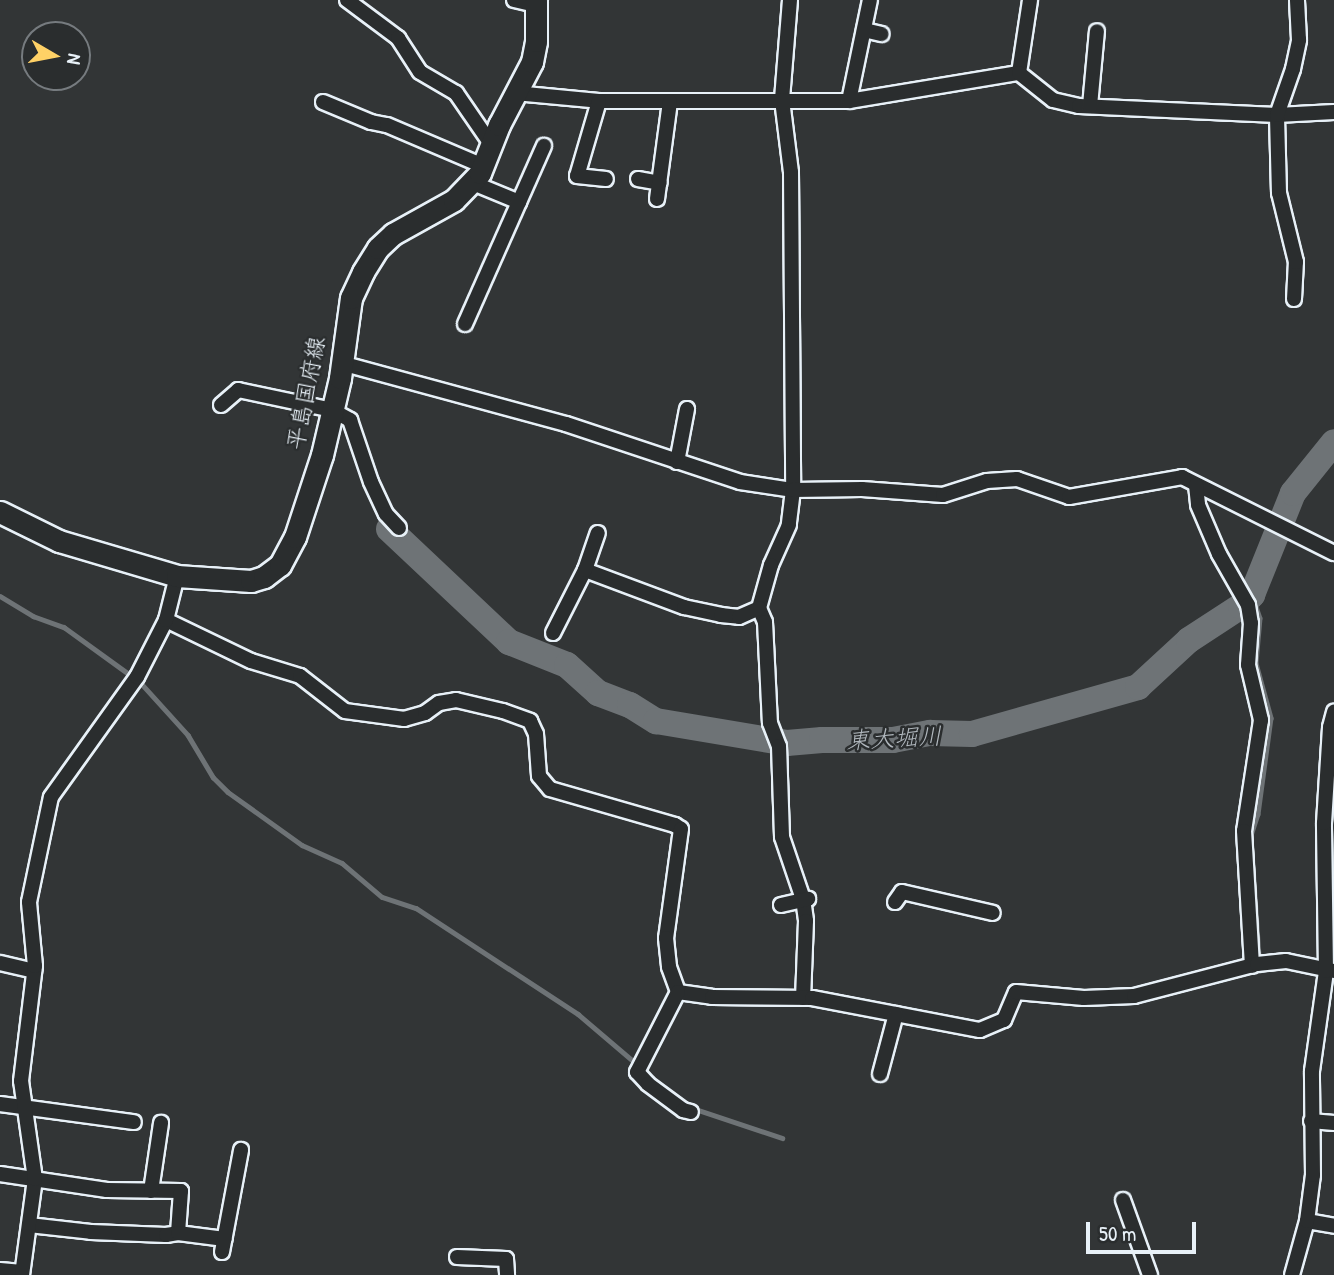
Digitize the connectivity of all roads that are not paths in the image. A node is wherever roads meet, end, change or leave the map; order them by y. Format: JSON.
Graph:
{"nodes":[{"id":1,"x":347,"y":0,"type":"edge"},
{"id":2,"x":514,"y":0,"type":"edge"},
{"id":3,"x":790,"y":0,"type":"edge"},
{"id":4,"x":870,"y":0,"type":"edge"},
{"id":5,"x":1030,"y":0,"type":"edge"},
{"id":6,"x":1297,"y":0,"type":"edge"},
{"id":7,"x":536,"y":3,"type":"edge"},
{"id":8,"x":864,"y":30,"type":"junction"},
{"id":9,"x":1097,"y":31,"type":"dead end"},
{"id":10,"x":882,"y":34,"type":"dead end"},
{"id":11,"x":1019,"y":73,"type":"junction"},
{"id":12,"x":515,"y":93,"type":"junction"},
{"id":13,"x":782,"y":100,"type":"junction"},
{"id":14,"x":599,"y":101,"type":"junction"},
{"id":15,"x":849,"y":101,"type":"junction"},
{"id":16,"x":323,"y":102,"type":"dead end"},
{"id":17,"x":670,"y":102,"type":"junction"},
{"id":18,"x":1090,"y":106,"type":"junction"},
{"id":19,"x":1334,"y":113,"type":"edge"},
{"id":20,"x":1277,"y":115,"type":"junction"},
{"id":21,"x":491,"y":144,"type":"junction"},
{"id":22,"x":544,"y":146,"type":"dead end"},
{"id":23,"x":478,"y":175,"type":"junction"},
{"id":24,"x":606,"y":179,"type":"dead end"},
{"id":25,"x":638,"y":179,"type":"dead end"},
{"id":26,"x":660,"y":183,"type":"junction"},
{"id":27,"x":657,"y":199,"type":"dead end"},
{"id":28,"x":519,"y":202,"type":"junction"},
{"id":29,"x":1294,"y":299,"type":"dead end"},
{"id":30,"x":465,"y":324,"type":"dead end"},
{"id":31,"x":341,"y":363,"type":"junction"},
{"id":32,"x":221,"y":405,"type":"dead end"},
{"id":33,"x":687,"y":409,"type":"dead end"},
{"id":34,"x":332,"y":410,"type":"junction"},
{"id":35,"x":677,"y":462,"type":"junction"},
{"id":36,"x":1196,"y":485,"type":"junction"},
{"id":37,"x":793,"y":490,"type":"junction"},
{"id":38,"x":0,"y":512,"type":"edge"},
{"id":39,"x":399,"y":528,"type":"dead end"},
{"id":40,"x":597,"y":533,"type":"dead end"},
{"id":41,"x":1334,"y":553,"type":"edge"},
{"id":42,"x":585,"y":570,"type":"junction"},
{"id":43,"x":177,"y":576,"type":"junction"},
{"id":44,"x":759,"y":608,"type":"junction"},
{"id":45,"x":166,"y":620,"type":"junction"},
{"id":46,"x":554,"y":634,"type":"dead end"},
{"id":47,"x":1334,"y":712,"type":"edge"},
{"id":48,"x":805,"y":899,"type":"junction"},
{"id":49,"x":895,"y":902,"type":"dead end"},
{"id":50,"x":781,"y":905,"type":"dead end"},
{"id":51,"x":993,"y":913,"type":"dead end"},
{"id":52,"x":0,"y":963,"type":"edge"},
{"id":53,"x":1257,"y":965,"type":"junction"},
{"id":54,"x":34,"y":971,"type":"junction"},
{"id":55,"x":1330,"y":971,"type":"edge"},
{"id":56,"x":678,"y":992,"type":"junction"},
{"id":57,"x":803,"y":998,"type":"junction"},
{"id":58,"x":896,"y":1014,"type":"junction"},
{"id":59,"x":880,"y":1074,"type":"dead end"},
{"id":60,"x":0,"y":1104,"type":"edge"},
{"id":61,"x":25,"y":1106,"type":"junction"},
{"id":62,"x":691,"y":1112,"type":"dead end"},
{"id":63,"x":1311,"y":1121,"type":"junction"},
{"id":64,"x":134,"y":1122,"type":"dead end"},
{"id":65,"x":1334,"y":1123,"type":"edge"},
{"id":66,"x":162,"y":1124,"type":"dead end"},
{"id":67,"x":235,"y":1159,"type":"dead end"},
{"id":68,"x":0,"y":1174,"type":"edge"},
{"id":69,"x":35,"y":1179,"type":"junction"},
{"id":70,"x":151,"y":1191,"type":"junction"},
{"id":71,"x":1123,"y":1200,"type":"dead end"},
{"id":72,"x":1307,"y":1221,"type":"junction"},
{"id":73,"x":29,"y":1225,"type":"junction"},
{"id":74,"x":1334,"y":1226,"type":"edge"},
{"id":75,"x":178,"y":1233,"type":"junction"},
{"id":76,"x":457,"y":1257,"type":"dead end"},
{"id":77,"x":0,"y":1270,"type":"edge"},
{"id":78,"x":22,"y":1273,"type":"edge"},
{"id":79,"x":507,"y":1275,"type":"edge"},
{"id":80,"x":1150,"y":1275,"type":"edge"},
{"id":81,"x":1292,"y":1275,"type":"edge"}],
"edges":[{"from":1,"to":21,"type":"street"},
{"from":2,"to":7,"type":"street"},
{"from":3,"to":13,"type":"street"},
{"from":4,"to":8,"type":"street"},
{"from":5,"to":11,"type":"street"},
{"from":6,"to":20,"type":"street"},
{"from":7,"to":12,"type":"main road"},
{"from":8,"to":10,"type":"street"},
{"from":8,"to":15,"type":"street"},
{"from":9,"to":18,"type":"street"},
{"from":11,"to":15,"type":"street"},
{"from":11,"to":18,"type":"street"},
{"from":12,"to":14,"type":"street"},
{"from":12,"to":21,"type":"main road"},
{"from":13,"to":15,"type":"street"},
{"from":13,"to":17,"type":"street"},
{"from":13,"to":37,"type":"street"},
{"from":14,"to":17,"type":"street"},
{"from":14,"to":24,"type":"street"},
{"from":16,"to":23,"type":"street"},
{"from":17,"to":26,"type":"street"},
{"from":18,"to":20,"type":"street"},
{"from":19,"to":20,"type":"street"},
{"from":20,"to":29,"type":"street"},
{"from":21,"to":23,"type":"main road"},
{"from":22,"to":28,"type":"street"},
{"from":23,"to":28,"type":"street"},
{"from":23,"to":31,"type":"main road","name":"平島国府線"},
{"from":25,"to":26,"type":"street"},
{"from":26,"to":27,"type":"street"},
{"from":28,"to":30,"type":"street"},
{"from":31,"to":34,"type":"main road","name":"平島国府線"},
{"from":31,"to":35,"type":"street"},
{"from":32,"to":34,"type":"street"},
{"from":33,"to":35,"type":"street"},
{"from":34,"to":39,"type":"street"},
{"from":34,"to":43,"type":"main road","name":"平島国府線"},
{"from":35,"to":37,"type":"street"},
{"from":36,"to":37,"type":"street"},
{"from":36,"to":41,"type":"street"},
{"from":36,"to":53,"type":"street"},
{"from":37,"to":44,"type":"street"},
{"from":38,"to":43,"type":"main road","name":"平島国府線"},
{"from":40,"to":42,"type":"street"},
{"from":42,"to":44,"type":"street"},
{"from":42,"to":46,"type":"street"},
{"from":43,"to":45,"type":"street"},
{"from":44,"to":48,"type":"street"},
{"from":45,"to":54,"type":"street"},
{"from":45,"to":56,"type":"street"},
{"from":47,"to":55,"type":"street"},
{"from":48,"to":50,"type":"street"},
{"from":48,"to":57,"type":"street"},
{"from":49,"to":51,"type":"street"},
{"from":52,"to":54,"type":"street"},
{"from":53,"to":55,"type":"street"},
{"from":53,"to":58,"type":"street"},
{"from":54,"to":61,"type":"street"},
{"from":55,"to":63,"type":"street"},
{"from":56,"to":57,"type":"street"},
{"from":56,"to":62,"type":"street"},
{"from":57,"to":58,"type":"street"},
{"from":58,"to":59,"type":"street"},
{"from":60,"to":61,"type":"street"},
{"from":61,"to":64,"type":"street"},
{"from":61,"to":69,"type":"street"},
{"from":63,"to":65,"type":"street"},
{"from":63,"to":72,"type":"street"},
{"from":66,"to":70,"type":"street"},
{"from":67,"to":75,"type":"street"},
{"from":68,"to":69,"type":"street"},
{"from":69,"to":70,"type":"street"},
{"from":69,"to":73,"type":"street"},
{"from":70,"to":75,"type":"street"},
{"from":71,"to":80,"type":"street"},
{"from":72,"to":74,"type":"street"},
{"from":72,"to":81,"type":"street"},
{"from":73,"to":75,"type":"street"},
{"from":73,"to":78,"type":"street"},
{"from":76,"to":79,"type":"street"},
{"from":77,"to":78,"type":"street"}]}
